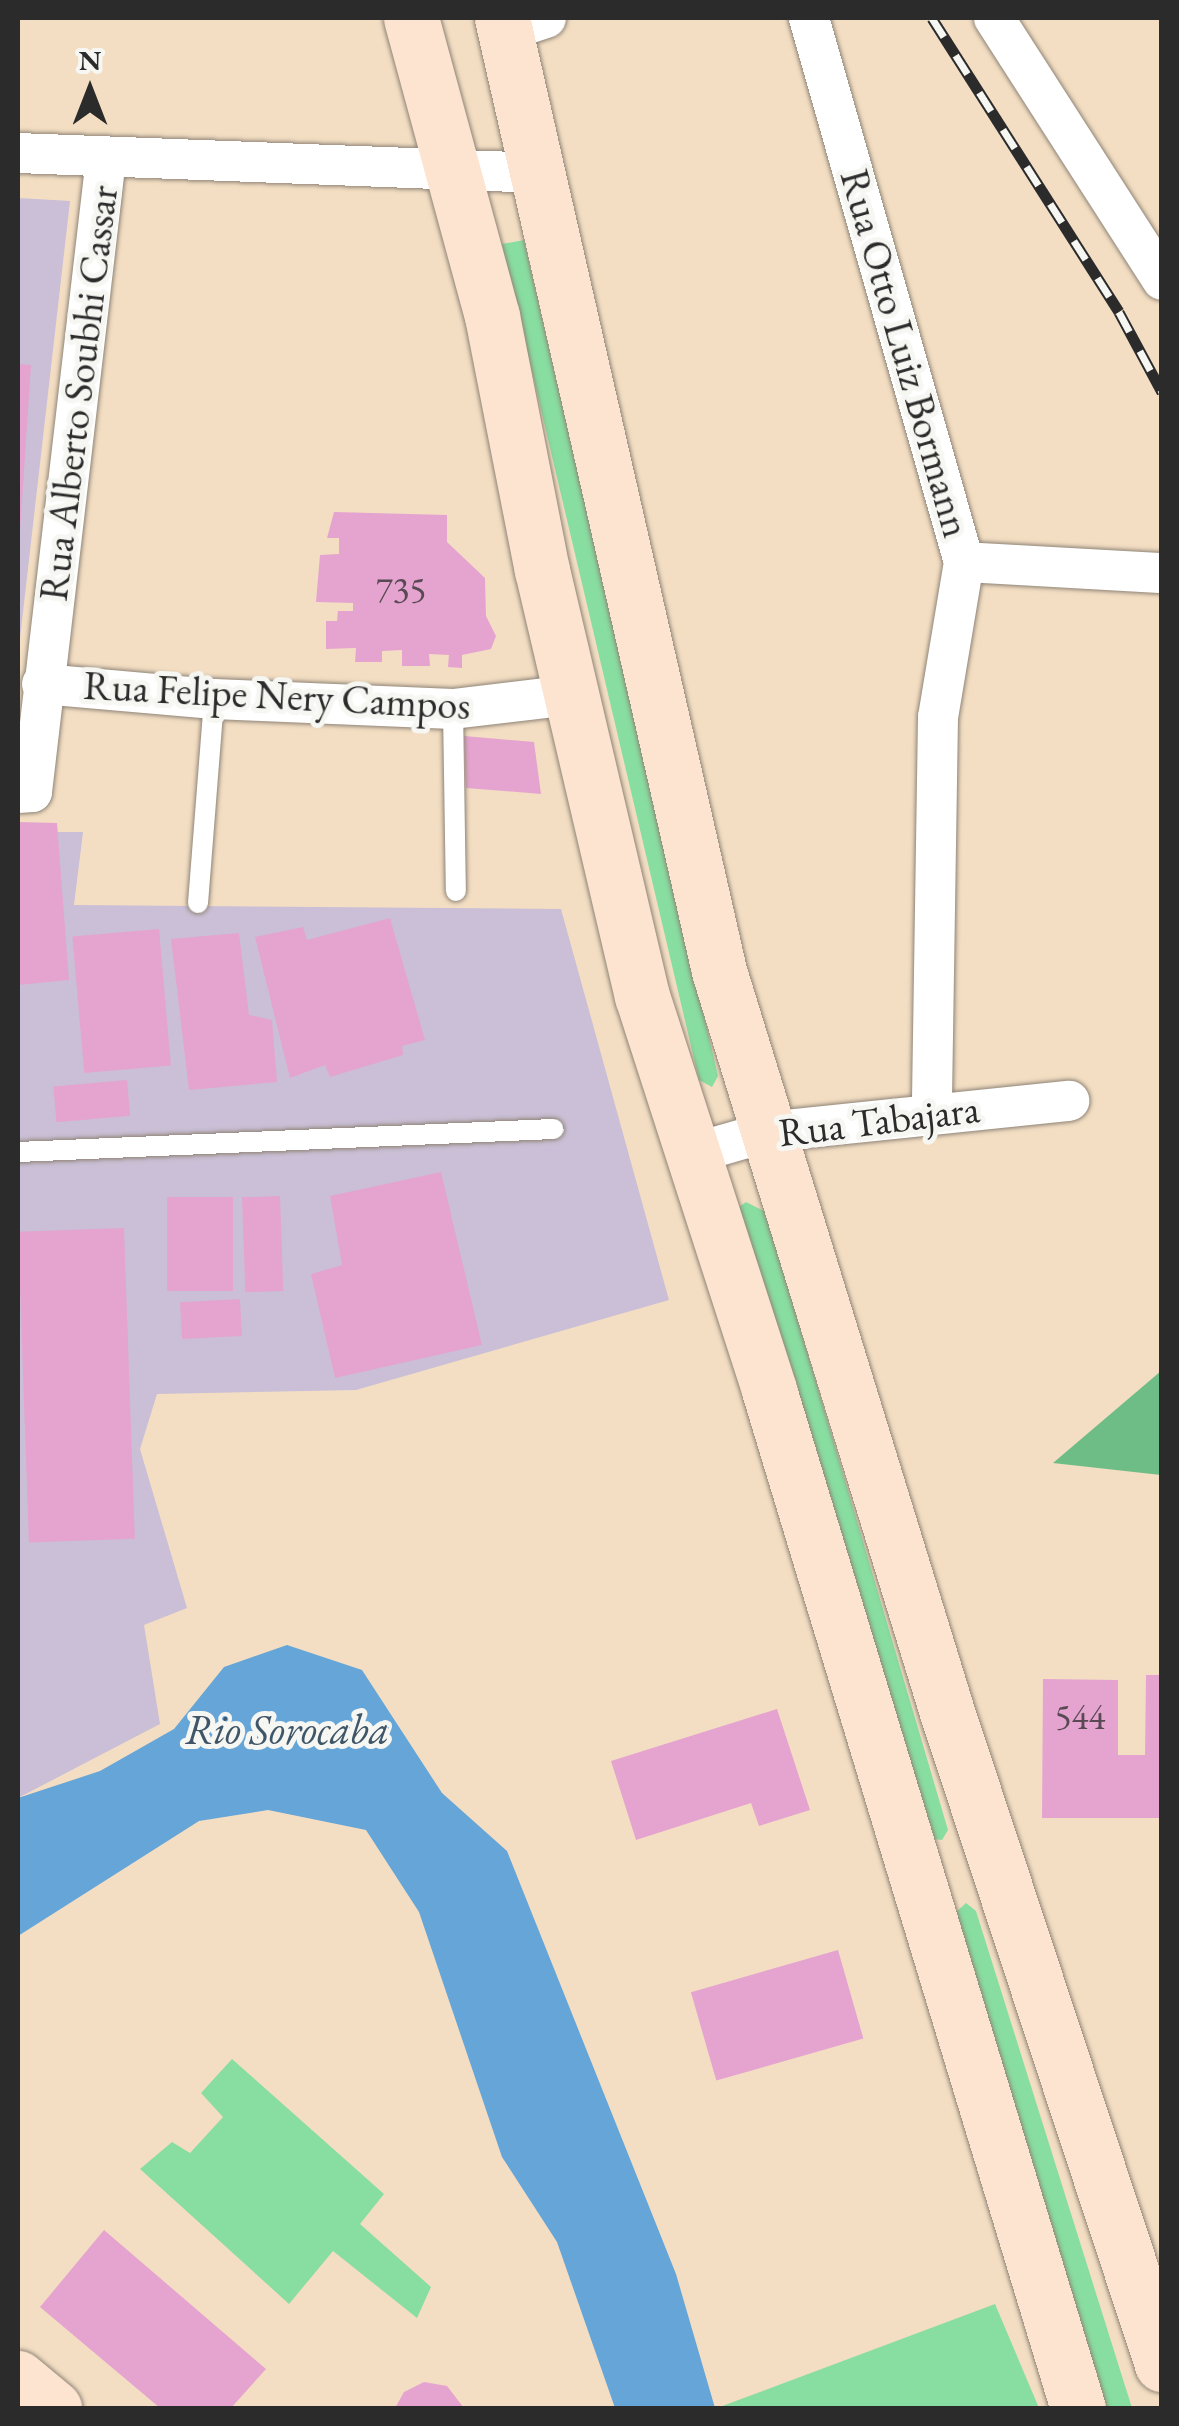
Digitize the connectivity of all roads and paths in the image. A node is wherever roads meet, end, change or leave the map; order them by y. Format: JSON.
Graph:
{"nodes":[{"id":1,"x":411,"y":18,"type":"edge"},
{"id":2,"x":809,"y":18,"type":"edge"},
{"id":3,"x":994,"y":18,"type":"edge"},
{"id":4,"x":518,"y":22,"type":"edge"},
{"id":5,"x":18,"y":153,"type":"edge"},
{"id":6,"x":106,"y":158,"type":"junction"},
{"id":7,"x":452,"y":173,"type":"junction"},
{"id":8,"x":540,"y":173,"type":"junction"},
{"id":9,"x":1162,"y":280,"type":"edge"},
{"id":10,"x":964,"y":562,"type":"junction"},
{"id":11,"x":1162,"y":572,"type":"edge"},
{"id":12,"x":42,"y":684,"type":"junction"},
{"id":13,"x":571,"y":695,"type":"junction"},
{"id":14,"x":214,"y":700,"type":"junction"},
{"id":15,"x":453,"y":709,"type":"junction"},
{"id":16,"x":18,"y":792,"type":"edge"},
{"id":17,"x":456,"y":891,"type":"dead end"},
{"id":18,"x":198,"y":903,"type":"dead end"},
{"id":19,"x":1069,"y":1101,"type":"dead end"},
{"id":20,"x":932,"y":1112,"type":"junction"},
{"id":21,"x":554,"y":1129,"type":"dead end"},
{"id":22,"x":768,"y":1132,"type":"junction"},
{"id":23,"x":18,"y":1152,"type":"edge"},
{"id":24,"x":691,"y":1154,"type":"junction"},
{"id":25,"x":995,"y":1860,"type":"junction"},
{"id":26,"x":918,"y":1886,"type":"junction"},
{"id":27,"x":1162,"y":2364,"type":"edge"},
{"id":28,"x":18,"y":2378,"type":"edge"},
{"id":29,"x":54,"y":2408,"type":"edge"},
{"id":30,"x":1078,"y":2408,"type":"edge"}],
"edges":[{"from":1,"to":7,"type":"main road"},
{"from":2,"to":10,"type":"street","name":"Rua Otto Luiz Bormann"},
{"from":3,"to":9,"type":"street"},
{"from":4,"to":8,"type":"main road"},
{"from":5,"to":6,"type":"street"},
{"from":6,"to":7,"type":"street"},
{"from":6,"to":12,"type":"street","name":"Rua Alberto Soubhi Cassar"},
{"from":7,"to":8,"type":"street"},
{"from":7,"to":13,"type":"main road"},
{"from":8,"to":22,"type":"main road"},
{"from":10,"to":11,"type":"street"},
{"from":10,"to":20,"type":"street","name":"Rua Otto Luiz Bormann"},
{"from":12,"to":14,"type":"street","name":"Rua Felipe Nery Campos"},
{"from":12,"to":16,"type":"street","name":"Rua Alberto Soubhi Cassar"},
{"from":13,"to":15,"type":"street","name":"Rua Felipe Nery Campos"},
{"from":13,"to":24,"type":"main road"},
{"from":14,"to":15,"type":"street","name":"Rua Felipe Nery Campos"},
{"from":14,"to":18,"type":"lane"},
{"from":15,"to":17,"type":"lane"},
{"from":19,"to":20,"type":"street","name":"Rua Tabajara"},
{"from":20,"to":22,"type":"street","name":"Rua Tabajara"},
{"from":21,"to":23,"type":"lane"},
{"from":22,"to":24,"type":"street","name":"Rua Tabajara"},
{"from":22,"to":25,"type":"main road"},
{"from":24,"to":26,"type":"main road"},
{"from":25,"to":26,"type":"main road"},
{"from":25,"to":27,"type":"main road"},
{"from":26,"to":30,"type":"main road"},
{"from":28,"to":29,"type":"main road"}]}
